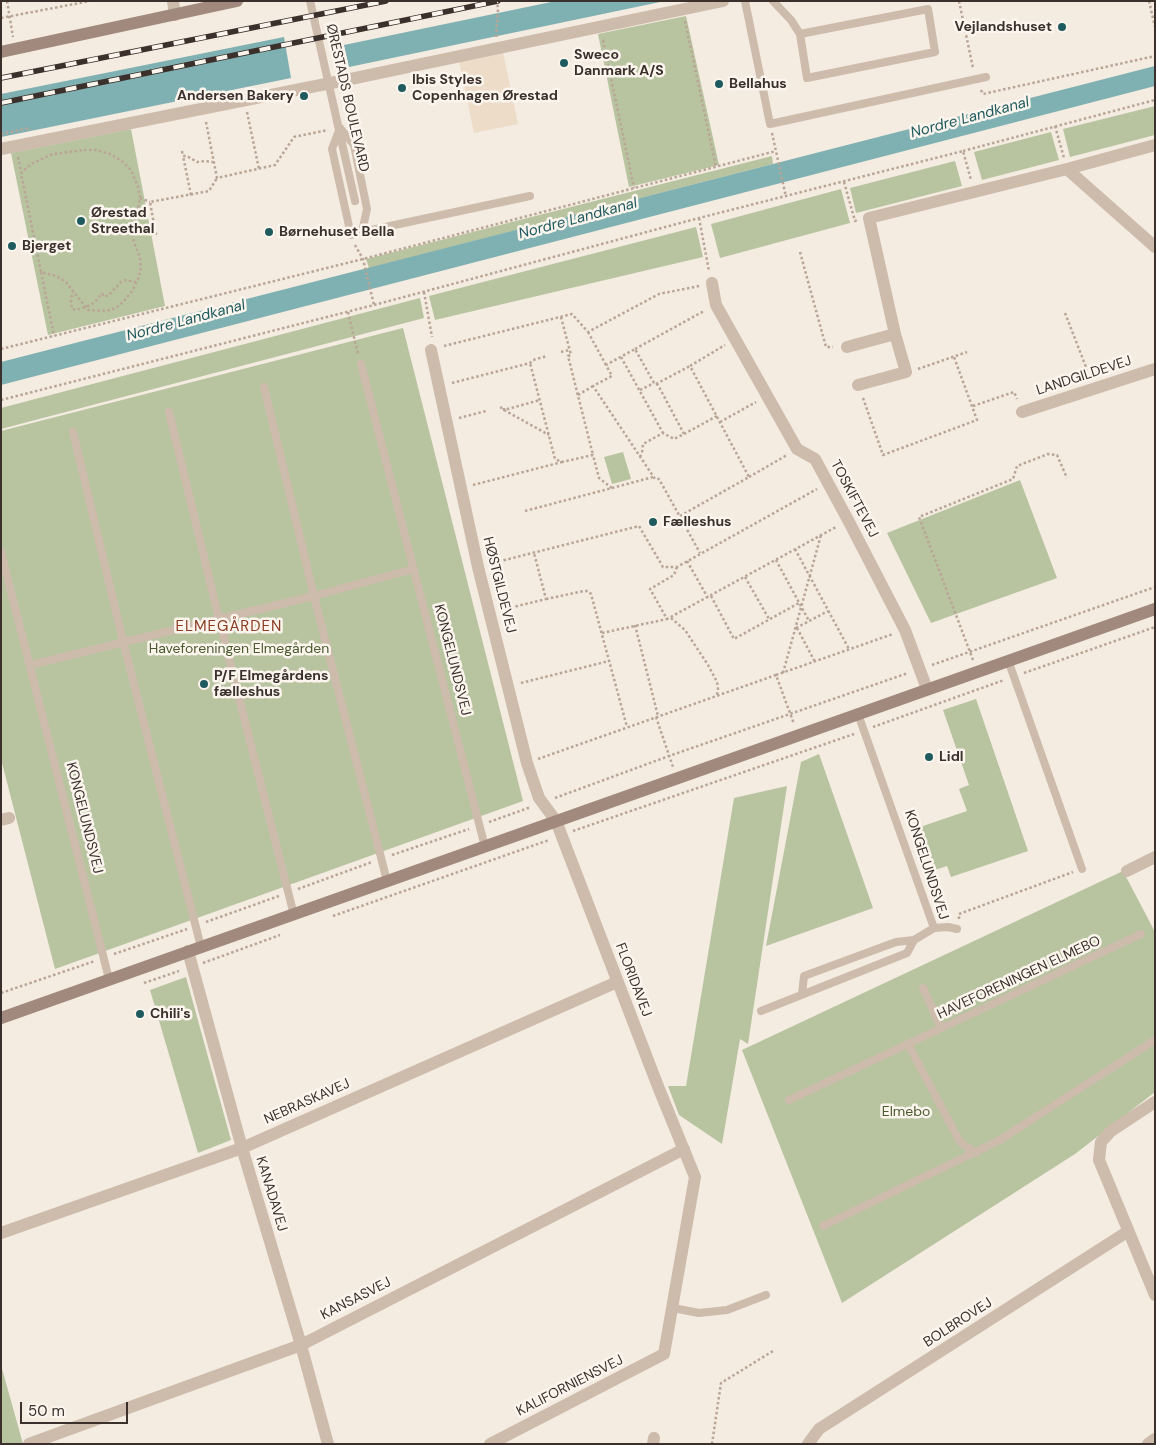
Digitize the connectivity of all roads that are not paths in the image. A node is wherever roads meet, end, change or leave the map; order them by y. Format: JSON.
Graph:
{"nodes":[{"id":1,"x":173,"y":1,"type":"edge"},
{"id":2,"x":237,"y":1,"type":"edge"},
{"id":3,"x":310,"y":1,"type":"edge"},
{"id":4,"x":723,"y":1,"type":"edge"},
{"id":5,"x":745,"y":1,"type":"edge"},
{"id":6,"x":773,"y":1,"type":"edge"},
{"id":7,"x":175,"y":15,"type":"junction"},
{"id":8,"x":800,"y":34,"type":"junction"},
{"id":9,"x":1,"y":52,"type":"edge"},
{"id":10,"x":986,"y":77,"type":"dead end"},
{"id":11,"x":328,"y":84,"type":"junction"},
{"id":12,"x":340,"y":128,"type":"junction"},
{"id":13,"x":1155,"y":145,"type":"edge"},
{"id":14,"x":1,"y":149,"type":"edge"},
{"id":15,"x":1067,"y":169,"type":"junction"},
{"id":16,"x":530,"y":196,"type":"dead end"},
{"id":17,"x":355,"y":201,"type":"dead end"},
{"id":18,"x":362,"y":232,"type":"junction"},
{"id":19,"x":1155,"y":247,"type":"edge"},
{"id":20,"x":712,"y":283,"type":"road end"},
{"id":21,"x":895,"y":334,"type":"junction"},
{"id":22,"x":847,"y":347,"type":"road end"},
{"id":23,"x":432,"y":349,"type":"road end"},
{"id":24,"x":361,"y":364,"type":"road end"},
{"id":25,"x":1155,"y":369,"type":"edge"},
{"id":26,"x":858,"y":385,"type":"road end"},
{"id":27,"x":264,"y":387,"type":"dead end"},
{"id":28,"x":169,"y":412,"type":"dead end"},
{"id":29,"x":1022,"y":412,"type":"road end"},
{"id":30,"x":73,"y":432,"type":"dead end"},
{"id":31,"x":1,"y":552,"type":"edge"},
{"id":32,"x":413,"y":568,"type":"junction"},
{"id":33,"x":314,"y":596,"type":"junction"},
{"id":34,"x":1155,"y":609,"type":"edge"},
{"id":35,"x":219,"y":620,"type":"junction"},
{"id":36,"x":123,"y":641,"type":"junction"},
{"id":37,"x":1008,"y":660,"type":"junction"},
{"id":38,"x":30,"y":665,"type":"junction"},
{"id":39,"x":926,"y":689,"type":"junction"},
{"id":40,"x":858,"y":714,"type":"junction"},
{"id":41,"x":556,"y":820,"type":"junction"},
{"id":42,"x":484,"y":847,"type":"junction"},
{"id":43,"x":1155,"y":857,"type":"edge"},
{"id":44,"x":1082,"y":869,"type":"road end"},
{"id":45,"x":1127,"y":871,"type":"dead end"},
{"id":46,"x":387,"y":880,"type":"junction"},
{"id":47,"x":294,"y":915,"type":"junction"},
{"id":48,"x":934,"y":928,"type":"junction"},
{"id":49,"x":957,"y":930,"type":"road end"},
{"id":50,"x":1141,"y":934,"type":"dead end"},
{"id":51,"x":914,"y":940,"type":"junction"},
{"id":52,"x":201,"y":947,"type":"junction"},
{"id":53,"x":188,"y":951,"type":"junction"},
{"id":54,"x":108,"y":979,"type":"junction"},
{"id":55,"x":617,"y":982,"type":"junction"},
{"id":56,"x":923,"y":988,"type":"dead end"},
{"id":57,"x":802,"y":994,"type":"junction"},
{"id":58,"x":761,"y":1011,"type":"dead end"},
{"id":59,"x":1,"y":1018,"type":"edge"},
{"id":60,"x":941,"y":1028,"type":"junction"},
{"id":61,"x":1155,"y":1040,"type":"edge"},
{"id":62,"x":908,"y":1044,"type":"junction"},
{"id":63,"x":789,"y":1100,"type":"dead end"},
{"id":64,"x":1155,"y":1102,"type":"edge"},
{"id":65,"x":242,"y":1148,"type":"junction"},
{"id":66,"x":684,"y":1149,"type":"junction"},
{"id":67,"x":976,"y":1153,"type":"junction"},
{"id":68,"x":823,"y":1226,"type":"dead end"},
{"id":69,"x":1127,"y":1232,"type":"junction"},
{"id":70,"x":1,"y":1233,"type":"edge"},
{"id":71,"x":766,"y":1295,"type":"dead end"},
{"id":72,"x":1155,"y":1295,"type":"edge"},
{"id":73,"x":673,"y":1308,"type":"junction"},
{"id":74,"x":301,"y":1345,"type":"junction"},
{"id":75,"x":664,"y":1354,"type":"joint"},
{"id":76,"x":1155,"y":1439,"type":"edge"},
{"id":77,"x":29,"y":1444,"type":"edge"},
{"id":78,"x":328,"y":1444,"type":"edge"},
{"id":79,"x":490,"y":1444,"type":"edge"},
{"id":80,"x":808,"y":1444,"type":"edge"},
{"id":81,"x":1148,"y":1444,"type":"edge"}],
"edges":[{"from":1,"to":7,"type":"street"},
{"from":2,"to":7,"type":"street"},
{"from":3,"to":11,"type":"lane","name":"ØRESTADS BOULEVARD"},
{"from":4,"to":11,"type":"street"},
{"from":5,"to":10,"type":"lane"},
{"from":6,"to":8,"type":"lane"},
{"from":7,"to":9,"type":"street"},
{"from":8,"to":8,"type":"lane"},
{"from":11,"to":12,"type":"lane","name":"ØRESTADS BOULEVARD"},
{"from":11,"to":14,"type":"street"},
{"from":12,"to":17,"type":"lane","name":"ØRESTADS BOULEVARD"},
{"from":12,"to":18,"type":"lane"},
{"from":12,"to":18,"type":"lane"},
{"from":13,"to":15,"type":"street"},
{"from":15,"to":19,"type":"street"},
{"from":15,"to":21,"type":"street"},
{"from":16,"to":18,"type":"lane"},
{"from":20,"to":39,"type":"street","name":"TOSKIFTEVEJ"},
{"from":21,"to":22,"type":"street"},
{"from":21,"to":26,"type":"street"},
{"from":23,"to":41,"type":"street","name":"HØSTGILDEVEJ"},
{"from":24,"to":32,"type":"lane","name":"KONGELUNDSVEJ"},
{"from":25,"to":29,"type":"street","name":"LANDGILDEVEJ"},
{"from":27,"to":33,"type":"lane"},
{"from":28,"to":35,"type":"lane"},
{"from":30,"to":36,"type":"lane"},
{"from":31,"to":38,"type":"lane","name":"KONGELUNDSVEJ"},
{"from":32,"to":33,"type":"lane"},
{"from":32,"to":42,"type":"lane","name":"KONGELUNDSVEJ"},
{"from":33,"to":35,"type":"lane"},
{"from":33,"to":46,"type":"lane"},
{"from":34,"to":37,"type":"street"},
{"from":35,"to":36,"type":"lane"},
{"from":35,"to":47,"type":"lane"},
{"from":36,"to":38,"type":"lane"},
{"from":36,"to":52,"type":"lane"},
{"from":37,"to":39,"type":"street"},
{"from":37,"to":44,"type":"lane"},
{"from":38,"to":54,"type":"lane","name":"KONGELUNDSVEJ"},
{"from":39,"to":40,"type":"street"},
{"from":40,"to":41,"type":"street"},
{"from":40,"to":48,"type":"lane","name":"KONGELUNDSVEJ"},
{"from":41,"to":42,"type":"street"},
{"from":41,"to":55,"type":"street","name":"FLORIDAVEJ"},
{"from":42,"to":46,"type":"street"},
{"from":43,"to":45,"type":"street"},
{"from":46,"to":47,"type":"street"},
{"from":47,"to":52,"type":"street"},
{"from":48,"to":49,"type":"lane"},
{"from":48,"to":51,"type":"lane","name":"KONGELUNDSVEJ"},
{"from":50,"to":60,"type":"lane","name":"HAVEFORENINGEN ELMEBO"},
{"from":51,"to":57,"type":"lane","name":"KONGELUNDSVEJ"},
{"from":51,"to":57,"type":"lane"},
{"from":52,"to":53,"type":"street"},
{"from":53,"to":54,"type":"street"},
{"from":53,"to":65,"type":"street","name":"KANADAVEJ"},
{"from":54,"to":59,"type":"street"},
{"from":55,"to":65,"type":"street","name":"NEBRASKAVEJ"},
{"from":55,"to":66,"type":"street","name":"FLORIDAVEJ"},
{"from":56,"to":60,"type":"lane"},
{"from":57,"to":58,"type":"lane","name":"KONGELUNDSVEJ"},
{"from":60,"to":62,"type":"lane","name":"HAVEFORENINGEN ELMEBO"},
{"from":61,"to":67,"type":"lane"},
{"from":62,"to":63,"type":"lane","name":"HAVEFORENINGEN ELMEBO"},
{"from":62,"to":67,"type":"lane"},
{"from":64,"to":69,"type":"street"},
{"from":65,"to":70,"type":"street","name":"NEBRASKAVEJ"},
{"from":65,"to":74,"type":"street","name":"KANADAVEJ"},
{"from":66,"to":73,"type":"street","name":"FLORIDAVEJ"},
{"from":66,"to":74,"type":"street","name":"KANSASVEJ"},
{"from":67,"to":68,"type":"lane"},
{"from":69,"to":72,"type":"street"},
{"from":69,"to":80,"type":"street","name":"BOLBROVEJ"},
{"from":71,"to":73,"type":"lane"},
{"from":73,"to":75,"type":"street","name":"FLORIDAVEJ"},
{"from":74,"to":77,"type":"street","name":"KANSASVEJ"},
{"from":74,"to":78,"type":"street","name":"KANADAVEJ"},
{"from":75,"to":79,"type":"street","name":"KALIFORNIENSVEJ"},
{"from":76,"to":81,"type":"street"}]}
